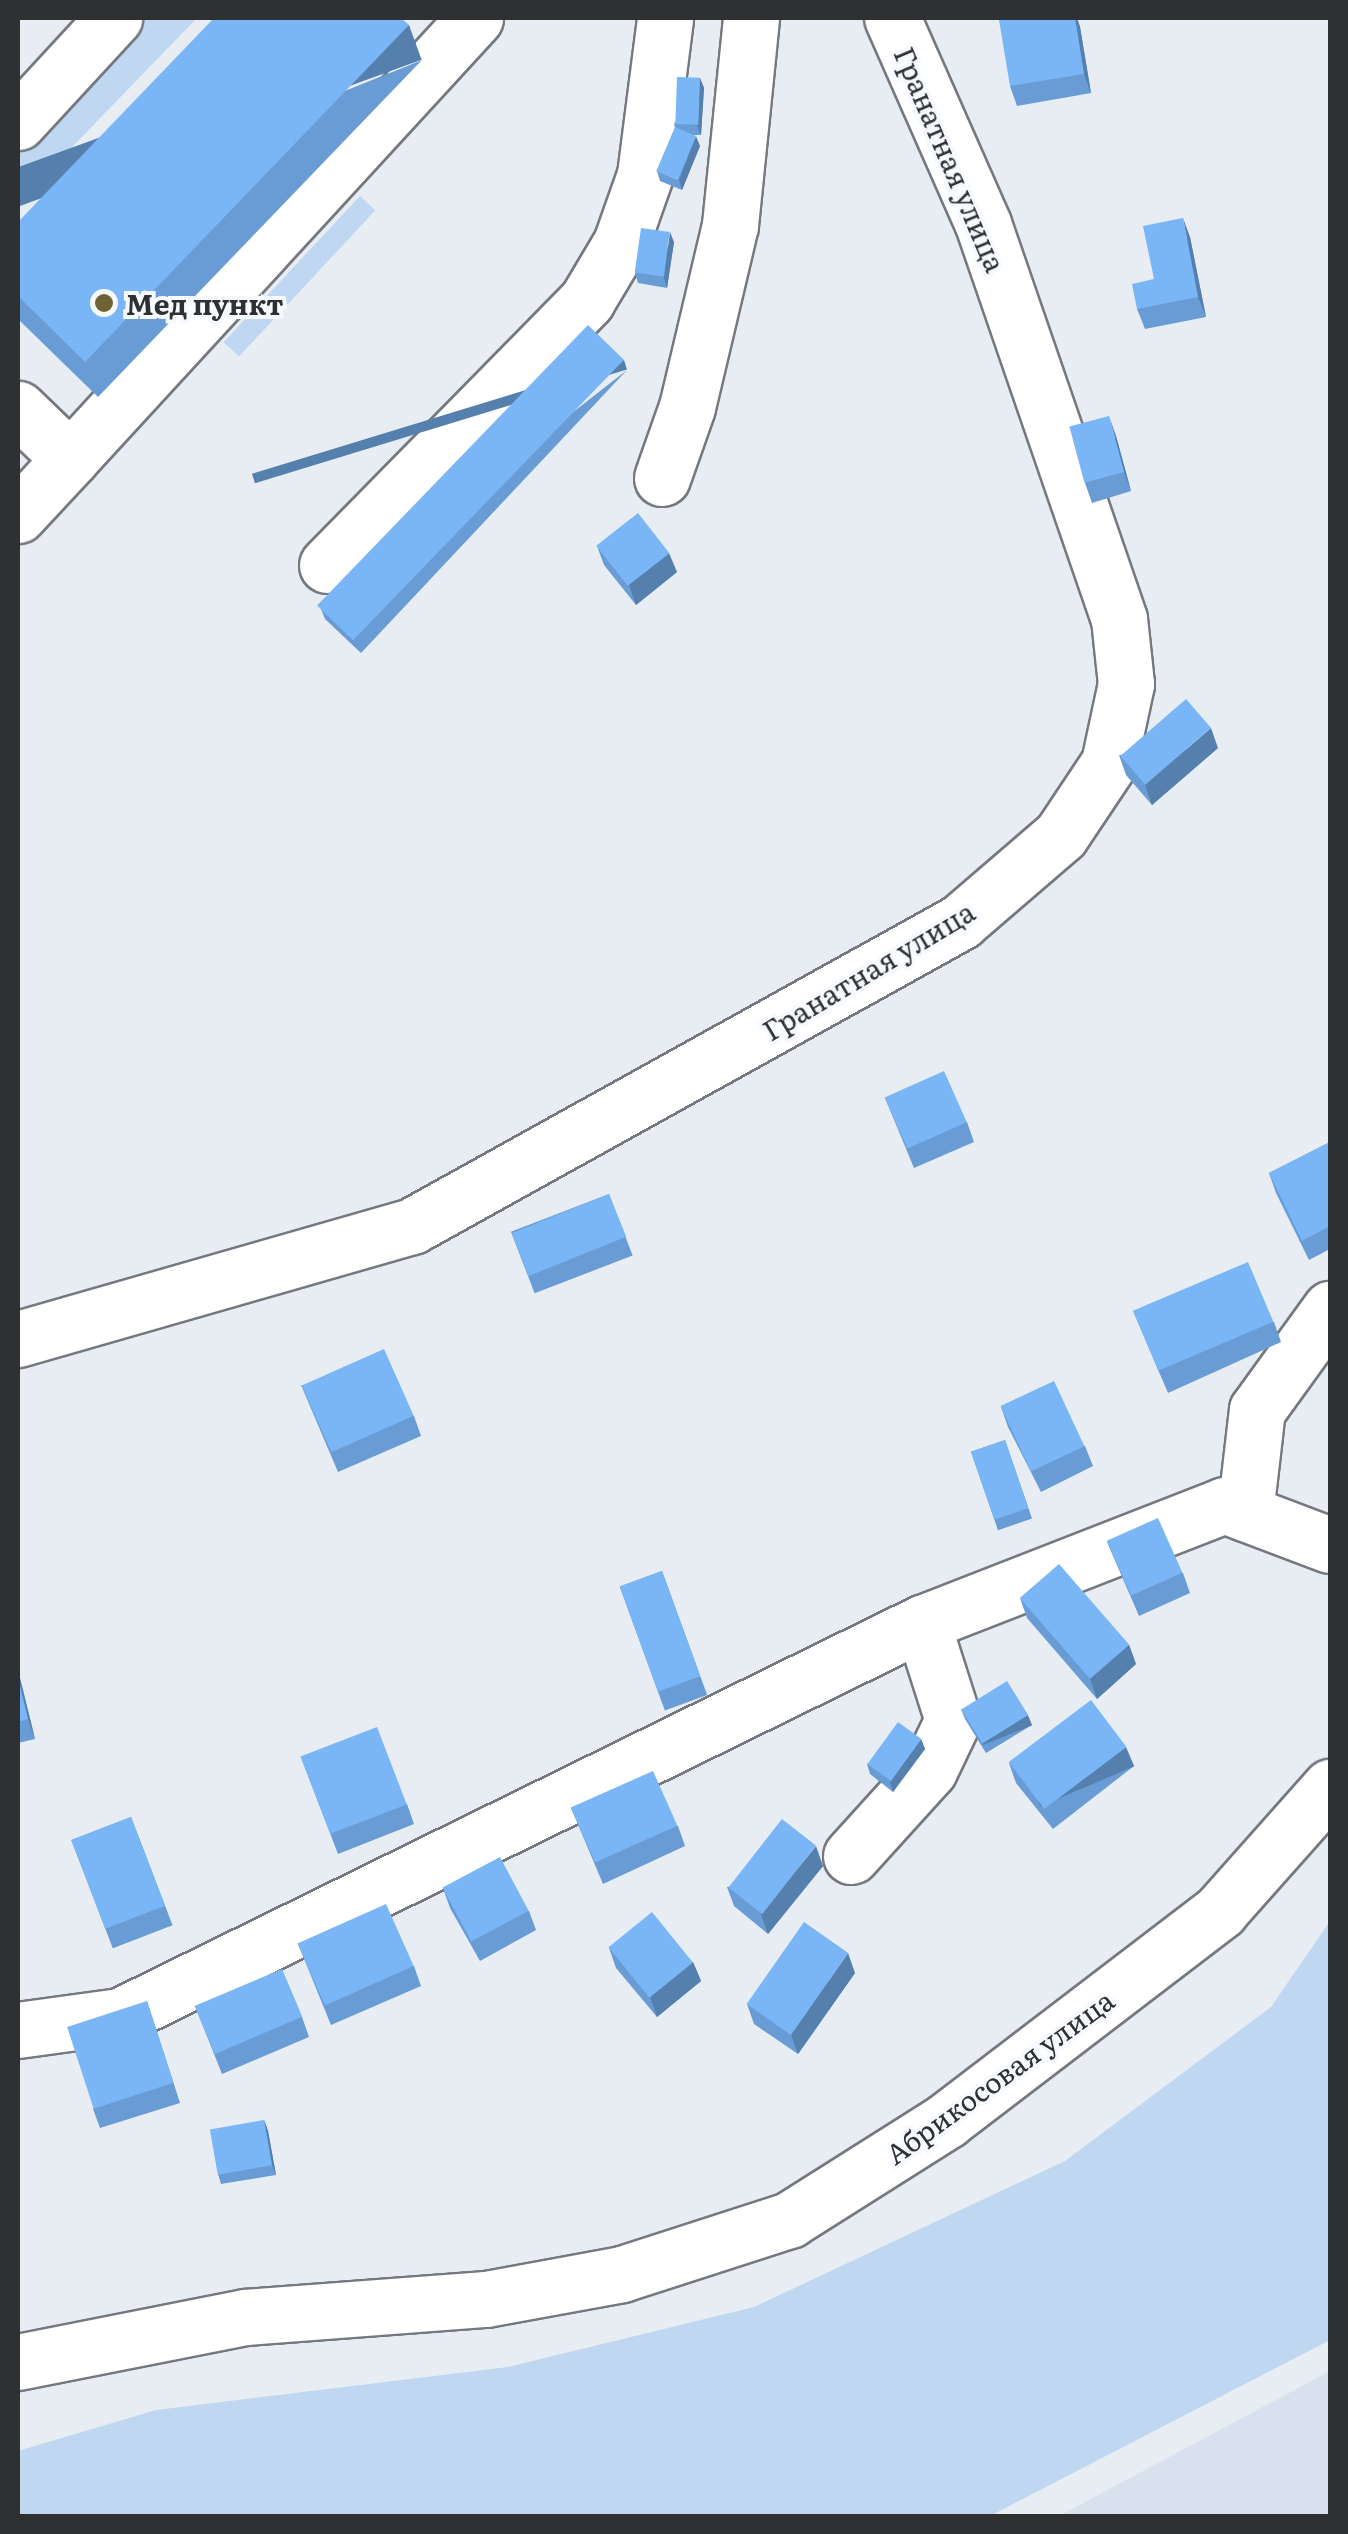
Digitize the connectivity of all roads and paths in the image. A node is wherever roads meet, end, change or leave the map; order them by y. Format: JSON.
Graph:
{"nodes":[{"id":1,"x":114,"y":18,"type":"edge"},
{"id":2,"x":474,"y":18,"type":"edge"},
{"id":3,"x":665,"y":18,"type":"edge"},
{"id":4,"x":751,"y":18,"type":"edge"},
{"id":5,"x":892,"y":18,"type":"edge"},
{"id":6,"x":18,"y":122,"type":"edge"},
{"id":7,"x":18,"y":409,"type":"edge"},
{"id":8,"x":70,"y":458,"type":"junction"},
{"id":9,"x":662,"y":478,"type":"dead end"},
{"id":10,"x":18,"y":515,"type":"edge"},
{"id":11,"x":327,"y":566,"type":"dead end"},
{"id":12,"x":1330,"y":1310,"type":"edge"},
{"id":13,"x":18,"y":1340,"type":"edge"},
{"id":14,"x":1245,"y":1513,"type":"junction"},
{"id":15,"x":1330,"y":1546,"type":"edge"},
{"id":16,"x":922,"y":1623,"type":"junction"},
{"id":17,"x":1330,"y":1787,"type":"edge"},
{"id":18,"x":851,"y":1856,"type":"dead end"},
{"id":19,"x":18,"y":2030,"type":"edge"},
{"id":20,"x":18,"y":2362,"type":"edge"}],
"edges":[{"from":1,"to":6,"type":"street"},
{"from":2,"to":8,"type":"street"},
{"from":3,"to":11,"type":"street"},
{"from":4,"to":9,"type":"street"},
{"from":5,"to":13,"type":"street","name":"Гранатная улица"},
{"from":7,"to":8,"type":"street"},
{"from":8,"to":10,"type":"street"},
{"from":12,"to":14,"type":"street"},
{"from":14,"to":15,"type":"street"},
{"from":14,"to":16,"type":"street"},
{"from":16,"to":18,"type":"street"},
{"from":16,"to":19,"type":"street"},
{"from":17,"to":20,"type":"street","name":"Абрикосовая улица"}]}
